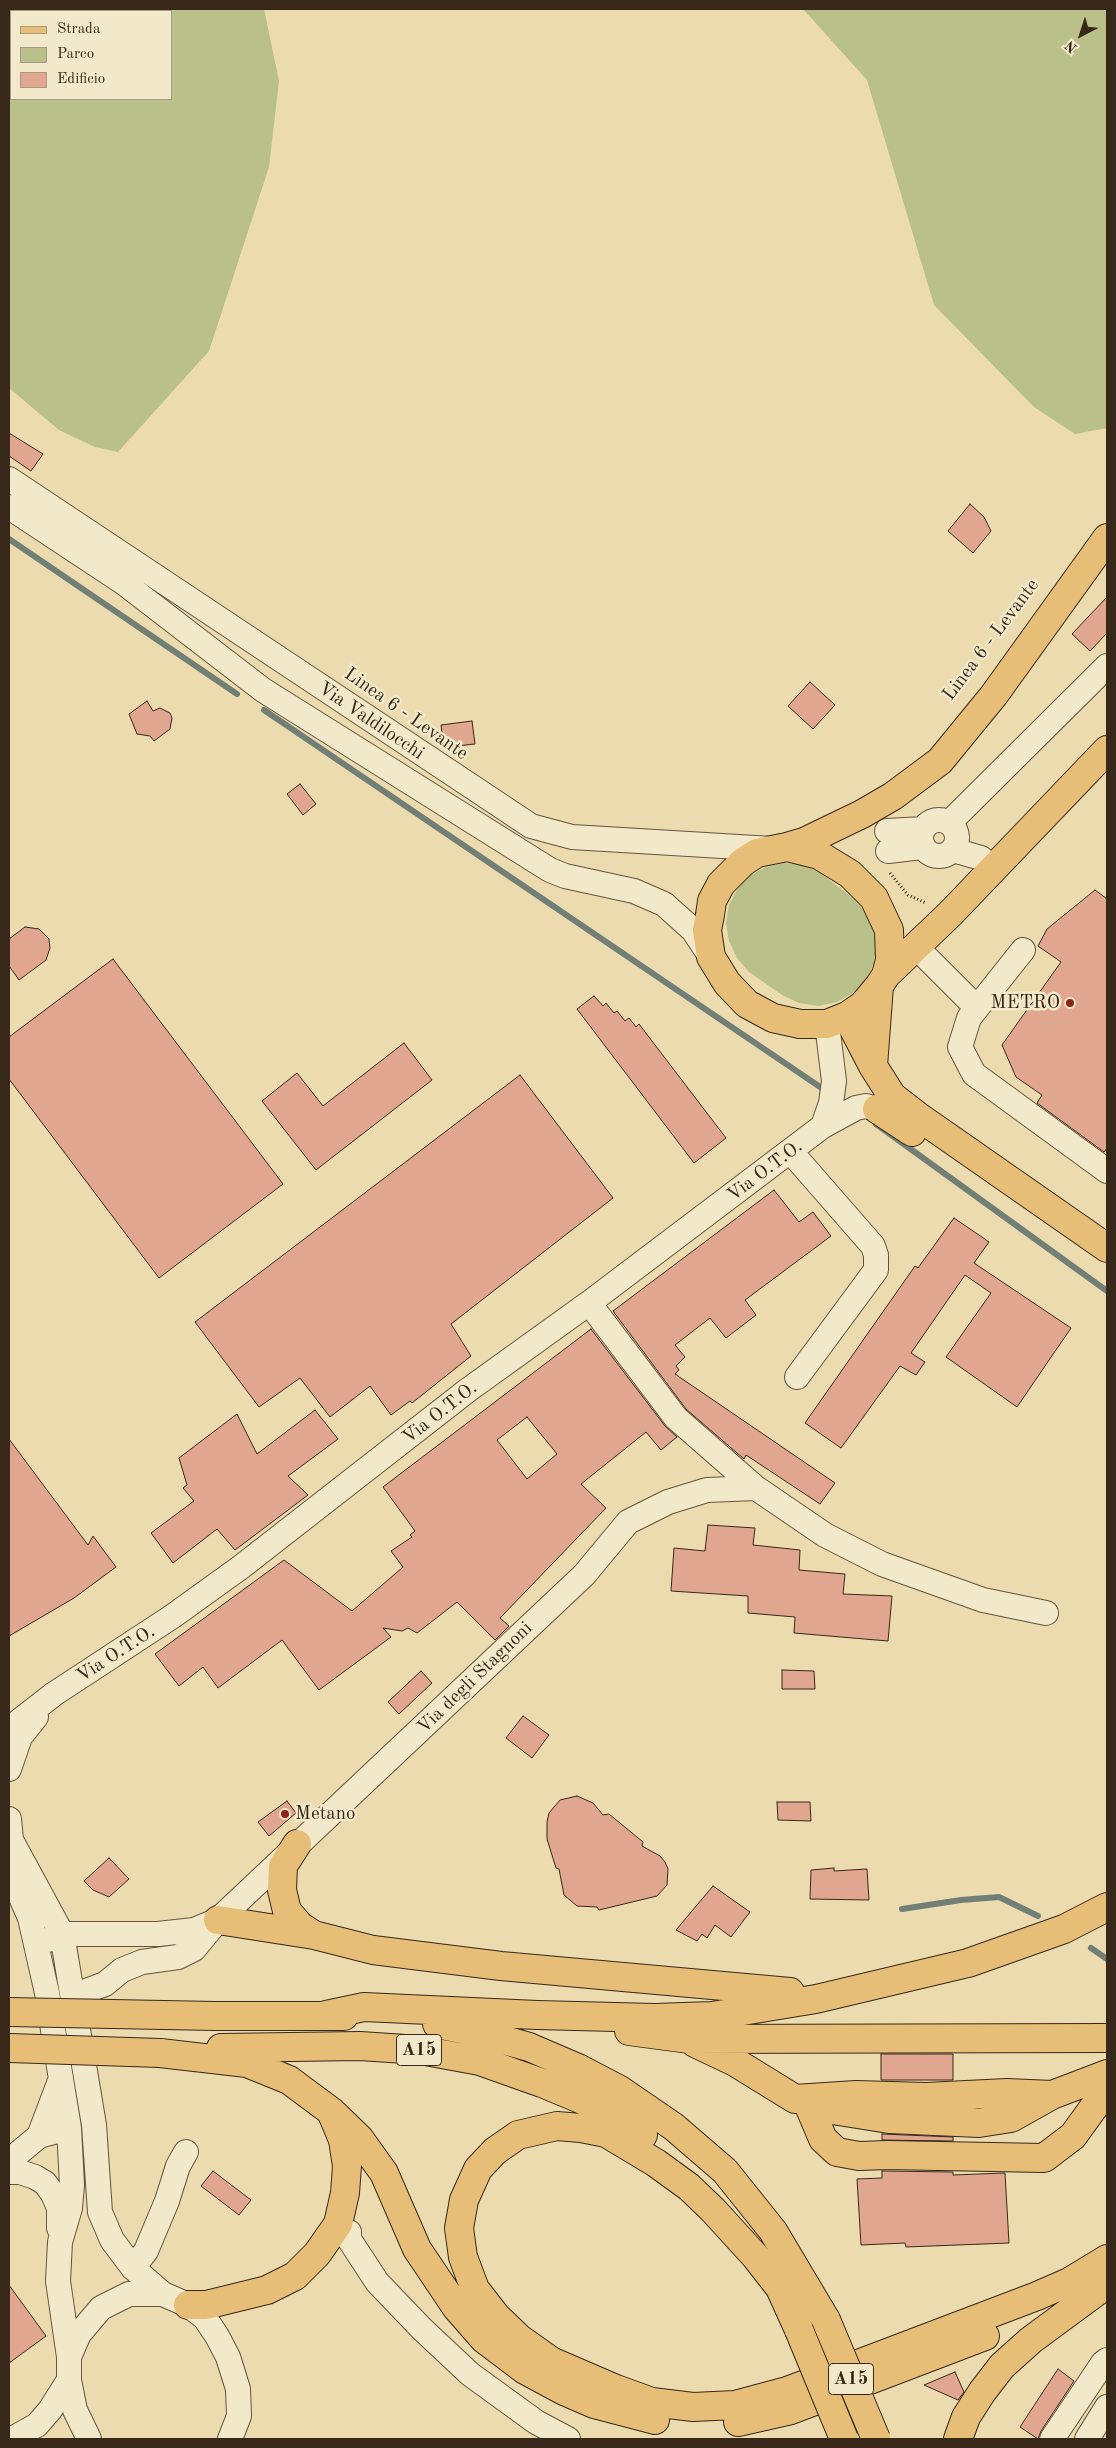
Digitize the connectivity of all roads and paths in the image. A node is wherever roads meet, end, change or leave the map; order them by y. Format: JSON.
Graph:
{"nodes":[{"id":1,"x":9,"y":479,"type":"edge"},
{"id":2,"x":9,"y":507,"type":"edge"},
{"id":3,"x":1103,"y":551,"type":"edge"},
{"id":4,"x":1107,"y":666,"type":"edge"},
{"id":5,"x":1107,"y":750,"type":"edge"},
{"id":6,"x":949,"y":823,"type":"junction"},
{"id":7,"x":922,"y":838,"type":"junction"},
{"id":8,"x":781,"y":848,"type":"junction"},
{"id":9,"x":887,"y":850,"type":"joint"},
{"id":10,"x":953,"y":850,"type":"junction"},
{"id":11,"x":993,"y":868,"type":"junction"},
{"id":12,"x":950,"y":914,"type":"junction"},
{"id":13,"x":916,"y":947,"type":"junction"},
{"id":14,"x":1023,"y":950,"type":"dead end"},
{"id":15,"x":711,"y":957,"type":"junction"},
{"id":16,"x":883,"y":980,"type":"junction"},
{"id":17,"x":977,"y":1008,"type":"junction"},
{"id":18,"x":837,"y":1020,"type":"junction"},
{"id":19,"x":873,"y":1066,"type":"junction"},
{"id":20,"x":877,"y":1109,"type":"joint"},
{"id":21,"x":823,"y":1126,"type":"junction"},
{"id":22,"x":791,"y":1152,"type":"junction"},
{"id":23,"x":1107,"y":1171,"type":"edge"},
{"id":24,"x":1019,"y":1186,"type":"junction"},
{"id":25,"x":1107,"y":1248,"type":"edge"},
{"id":26,"x":589,"y":1303,"type":"junction"},
{"id":27,"x":798,"y":1377,"type":"dead end"},
{"id":28,"x":756,"y":1488,"type":"junction"},
{"id":29,"x":1046,"y":1613,"type":"dead end"},
{"id":30,"x":54,"y":1694,"type":"junction"},
{"id":31,"x":9,"y":1729,"type":"edge"},
{"id":32,"x":9,"y":1769,"type":"edge"},
{"id":33,"x":9,"y":1819,"type":"edge"},
{"id":34,"x":297,"y":1844,"type":"junction"},
{"id":35,"x":9,"y":1870,"type":"edge"},
{"id":36,"x":1107,"y":1906,"type":"edge"},
{"id":37,"x":218,"y":1920,"type":"junction"},
{"id":38,"x":62,"y":1934,"type":"junction"},
{"id":39,"x":314,"y":1935,"type":"junction"},
{"id":40,"x":36,"y":1945,"type":"junction"},
{"id":41,"x":868,"y":1988,"type":"junction"},
{"id":42,"x":73,"y":1996,"type":"junction"},
{"id":43,"x":9,"y":2012,"type":"edge"},
{"id":44,"x":326,"y":2015,"type":"junction"},
{"id":45,"x":537,"y":2015,"type":"junction"},
{"id":46,"x":1107,"y":2038,"type":"edge"},
{"id":47,"x":689,"y":2039,"type":"junction"},
{"id":48,"x":9,"y":2048,"type":"edge"},
{"id":49,"x":227,"y":2054,"type":"junction"},
{"id":50,"x":62,"y":2077,"type":"junction"},
{"id":51,"x":1099,"y":2082,"type":"edge"},
{"id":52,"x":1052,"y":2095,"type":"junction"},
{"id":53,"x":793,"y":2098,"type":"junction"},
{"id":54,"x":332,"y":2112,"type":"junction"},
{"id":55,"x":69,"y":2128,"type":"junction"},
{"id":56,"x":40,"y":2136,"type":"junction"},
{"id":57,"x":186,"y":2152,"type":"dead end"},
{"id":58,"x":95,"y":2159,"type":"junction"},
{"id":59,"x":9,"y":2161,"type":"edge"},
{"id":60,"x":9,"y":2172,"type":"edge"},
{"id":61,"x":343,"y":2228,"type":"junction"},
{"id":62,"x":60,"y":2242,"type":"junction"},
{"id":63,"x":331,"y":2256,"type":"dead end"},
{"id":64,"x":133,"y":2268,"type":"junction"},
{"id":65,"x":1106,"y":2268,"type":"edge"},
{"id":66,"x":780,"y":2288,"type":"junction"},
{"id":67,"x":163,"y":2294,"type":"junction"},
{"id":68,"x":188,"y":2306,"type":"junction"},
{"id":69,"x":69,"y":2357,"type":"junction"},
{"id":70,"x":1107,"y":2360,"type":"edge"},
{"id":71,"x":69,"y":2380,"type":"junction"},
{"id":72,"x":1107,"y":2407,"type":"edge"},
{"id":73,"x":12,"y":2439,"type":"edge"},
{"id":74,"x":89,"y":2439,"type":"edge"},
{"id":75,"x":230,"y":2439,"type":"edge"},
{"id":76,"x":568,"y":2439,"type":"edge"},
{"id":77,"x":844,"y":2439,"type":"edge"},
{"id":78,"x":876,"y":2439,"type":"edge"},
{"id":79,"x":958,"y":2439,"type":"edge"},
{"id":80,"x":1052,"y":2439,"type":"edge"},
{"id":81,"x":1087,"y":2439,"type":"edge"}],
"edges":[{"from":1,"to":8,"type":"street","name":"Via Valdilocchi"},
{"from":2,"to":15,"type":"street","name":"Via Valdilocchi"},
{"from":3,"to":8,"type":"main road"},
{"from":4,"to":6,"type":"street"},
{"from":5,"to":11,"type":"main road"},
{"from":6,"to":7,"type":"street"},
{"from":6,"to":10,"type":"street"},
{"from":7,"to":9,"type":"street"},
{"from":7,"to":10,"type":"street"},
{"from":8,"to":15,"type":"main road"},
{"from":8,"to":16,"type":"main road"},
{"from":9,"to":12,"type":"path"},
{"from":10,"to":11,"type":"street"},
{"from":11,"to":12,"type":"main road"},
{"from":12,"to":13,"type":"main road"},
{"from":13,"to":16,"type":"main road"},
{"from":13,"to":17,"type":"street"},
{"from":14,"to":17,"type":"street"},
{"from":15,"to":18,"type":"main road"},
{"from":16,"to":18,"type":"main road"},
{"from":16,"to":19,"type":"main road"},
{"from":17,"to":23,"type":"street"},
{"from":18,"to":19,"type":"main road"},
{"from":18,"to":21,"type":"street"},
{"from":19,"to":24,"type":"main road"},
{"from":20,"to":21,"type":"street","name":"Via O.T.O."},
{"from":20,"to":24,"type":"main road"},
{"from":21,"to":22,"type":"street","name":"Via O.T.O."},
{"from":22,"to":26,"type":"street","name":"Via O.T.O."},
{"from":22,"to":27,"type":"street"},
{"from":24,"to":25,"type":"main road"},
{"from":26,"to":28,"type":"street"},
{"from":26,"to":30,"type":"street","name":"Via O.T.O."},
{"from":28,"to":29,"type":"street"},
{"from":28,"to":34,"type":"street","name":"Via degli Stagnoni"},
{"from":30,"to":31,"type":"street","name":"Via O.T.O."},
{"from":30,"to":32,"type":"street","name":"Via O.T.O."},
{"from":33,"to":38,"type":"street"},
{"from":34,"to":37,"type":"street","name":"Via degli Stagnoni"},
{"from":34,"to":39,"type":"main road"},
{"from":35,"to":40,"type":"street"},
{"from":36,"to":41,"type":"main road"},
{"from":37,"to":38,"type":"street"},
{"from":37,"to":39,"type":"main road"},
{"from":37,"to":42,"type":"street"},
{"from":38,"to":40,"type":"street"},
{"from":38,"to":42,"type":"street"},
{"from":39,"to":41,"type":"main road"},
{"from":40,"to":50,"type":"street"},
{"from":41,"to":45,"type":"main road"},
{"from":42,"to":58,"type":"street"},
{"from":43,"to":44,"type":"main road","name":"A15","number":"A15","bridge":true},
{"from":44,"to":45,"type":"main road"},
{"from":44,"to":78,"type":"main road","name":"A15","number":"A15","bridge":true},
{"from":45,"to":47,"type":"main road"},
{"from":46,"to":47,"type":"main road"},
{"from":47,"to":53,"type":"main road"},
{"from":48,"to":49,"type":"main road","bridge":true},
{"from":49,"to":54,"type":"main road"},
{"from":49,"to":66,"type":"main road","name":"A15","number":"A15"},
{"from":50,"to":55,"type":"street"},
{"from":50,"to":56,"type":"street"},
{"from":51,"to":52,"type":"main road"},
{"from":51,"to":53,"type":"main road"},
{"from":51,"to":53,"type":"main road"},
{"from":52,"to":53,"type":"main road"},
{"from":52,"to":53,"type":"main road"},
{"from":54,"to":61,"type":"main road"},
{"from":54,"to":65,"type":"main road"},
{"from":55,"to":56,"type":"street"},
{"from":55,"to":58,"type":"street"},
{"from":55,"to":62,"type":"street"},
{"from":56,"to":59,"type":"street"},
{"from":57,"to":64,"type":"street"},
{"from":58,"to":64,"type":"street"},
{"from":60,"to":62,"type":"street"},
{"from":61,"to":63,"type":"street"},
{"from":61,"to":68,"type":"main road"},
{"from":61,"to":76,"type":"street"},
{"from":62,"to":69,"type":"street"},
{"from":64,"to":67,"type":"street"},
{"from":65,"to":66,"type":"main road"},
{"from":65,"to":79,"type":"main road"},
{"from":66,"to":77,"type":"main road","name":"A15","number":"A15","bridge":true},
{"from":67,"to":68,"type":"street"},
{"from":67,"to":69,"type":"street"},
{"from":68,"to":75,"type":"street"},
{"from":69,"to":71,"type":"street"},
{"from":70,"to":80,"type":"street"},
{"from":71,"to":73,"type":"street"},
{"from":71,"to":74,"type":"street"},
{"from":72,"to":81,"type":"street"}]}
